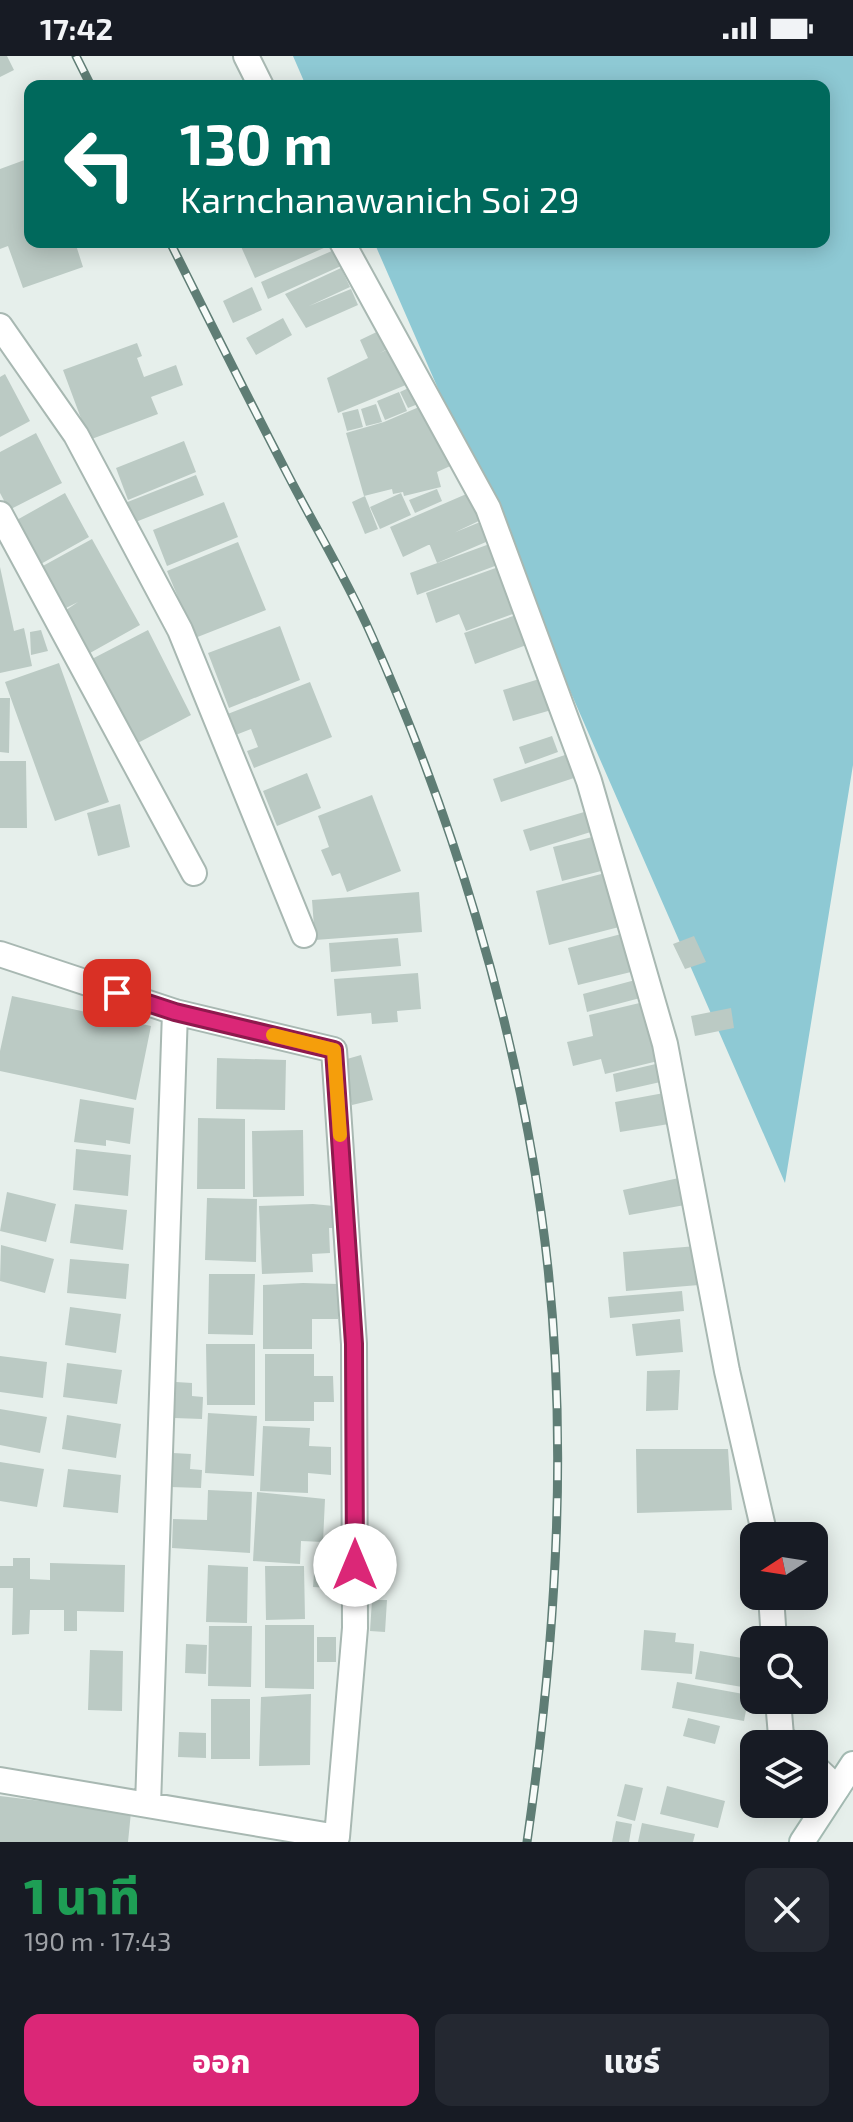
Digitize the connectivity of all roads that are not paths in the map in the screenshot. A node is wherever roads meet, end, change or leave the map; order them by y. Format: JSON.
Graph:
{"nodes":[{"id":1,"x":246,"y":56,"type":"edge"},
{"id":2,"x":258,"y":80,"type":"edge"},
{"id":3,"x":345,"y":248,"type":"edge"},
{"id":4,"x":0,"y":326,"type":"edge"},
{"id":5,"x":0,"y":514,"type":"edge"},
{"id":6,"x":194,"y":873,"type":"dead end"},
{"id":7,"x":304,"y":935,"type":"dead end"},
{"id":8,"x":0,"y":954,"type":"edge"},
{"id":9,"x":175,"y":1012,"type":"junction"},
{"id":10,"x":762,"y":1522,"type":"edge"},
{"id":11,"x":853,"y":1764,"type":"edge"},
{"id":12,"x":828,"y":1779,"type":"edge"},
{"id":13,"x":0,"y":1780,"type":"edge"},
{"id":14,"x":837,"y":1788,"type":"junction"},
{"id":15,"x":148,"y":1805,"type":"junction"},
{"id":16,"x":802,"y":1842,"type":"edge"}],
"edges":[{"from":1,"to":2,"type":"street"},
{"from":3,"to":10,"type":"street"},
{"from":4,"to":7,"type":"street"},
{"from":5,"to":6,"type":"street"},
{"from":8,"to":9,"type":"street"},
{"from":9,"to":15,"type":"street"},
{"from":9,"to":15,"type":"street"},
{"from":11,"to":14,"type":"street"},
{"from":12,"to":14,"type":"street"},
{"from":13,"to":15,"type":"street"},
{"from":14,"to":16,"type":"street"}]}
